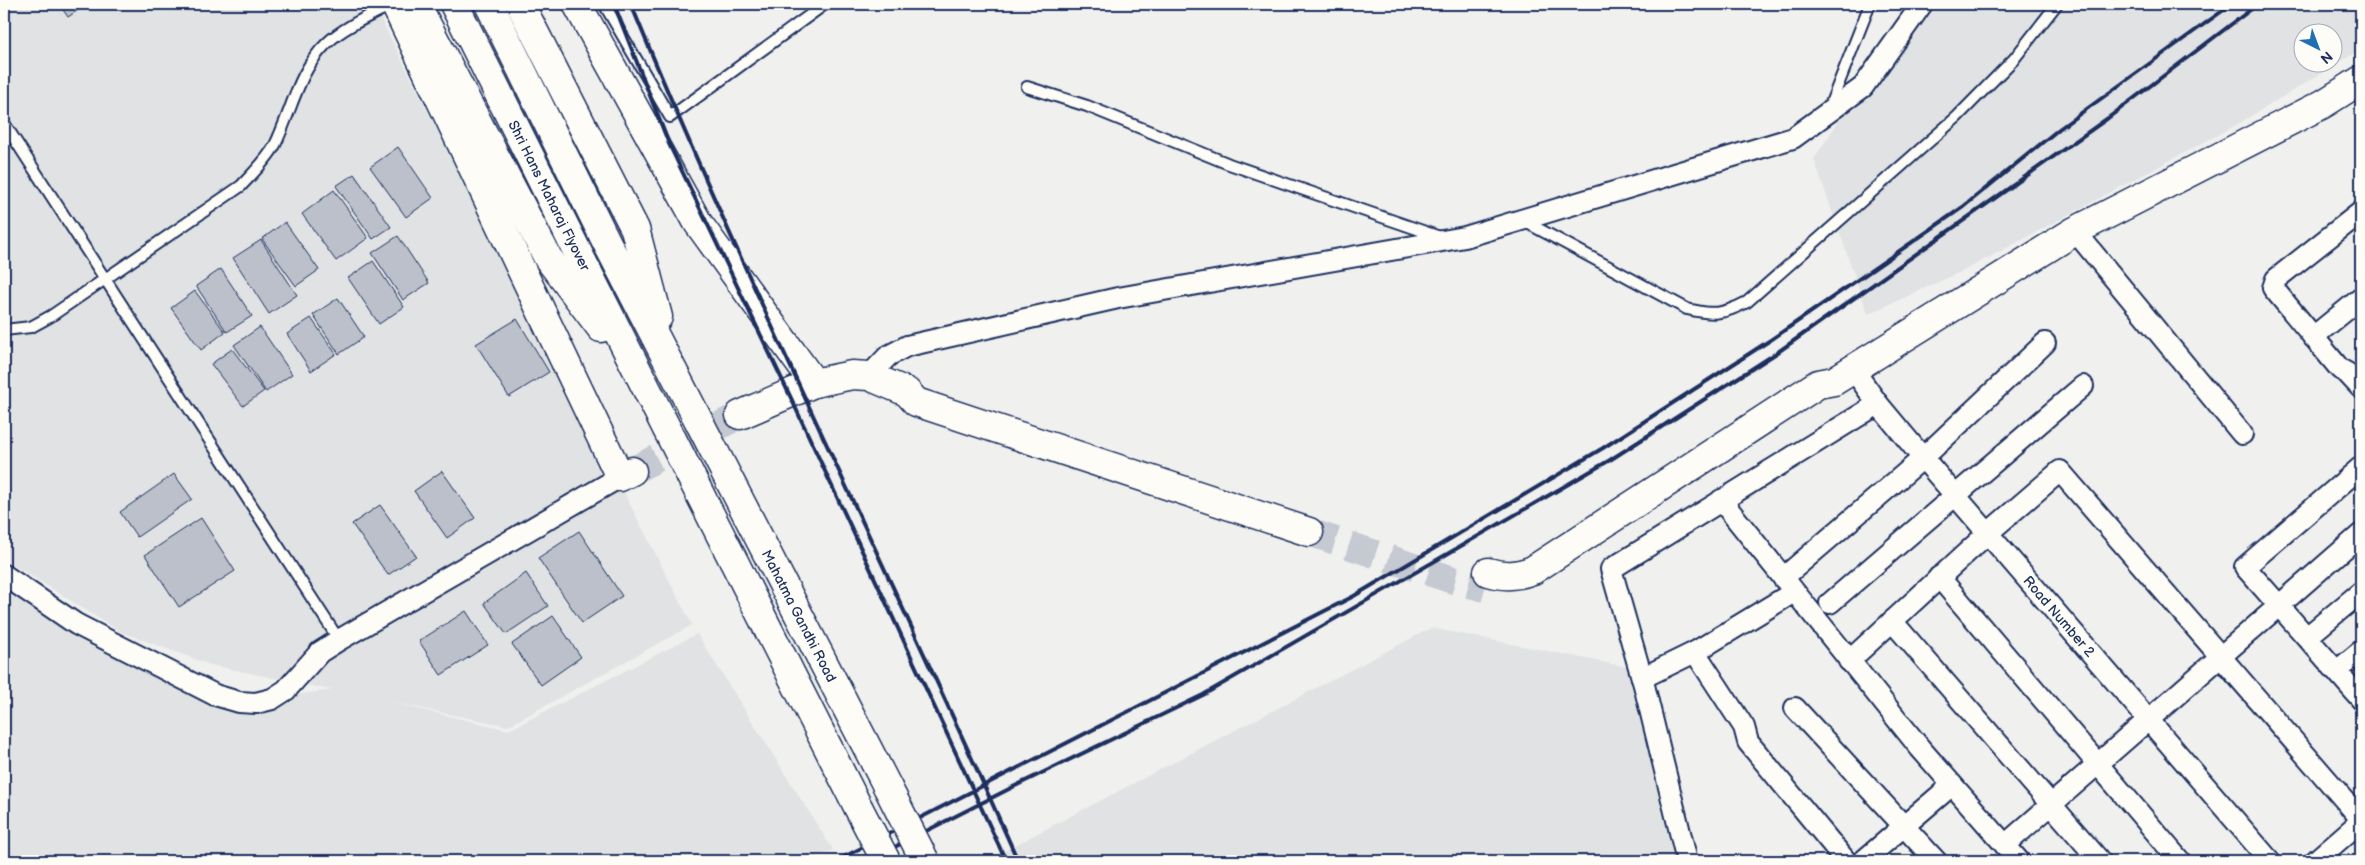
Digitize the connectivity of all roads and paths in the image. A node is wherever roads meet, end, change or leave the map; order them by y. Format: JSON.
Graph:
{"nodes":[{"id":1,"x":394,"y":4,"type":"edge"},
{"id":2,"x":416,"y":4,"type":"edge"},
{"id":3,"x":454,"y":4,"type":"edge"},
{"id":4,"x":489,"y":4,"type":"edge"},
{"id":5,"x":520,"y":4,"type":"edge"},
{"id":6,"x":577,"y":4,"type":"edge"},
{"id":7,"x":604,"y":4,"type":"edge"},
{"id":8,"x":825,"y":4,"type":"edge"},
{"id":9,"x":1870,"y":4,"type":"edge"},
{"id":10,"x":1922,"y":4,"type":"edge"},
{"id":11,"x":2057,"y":4,"type":"edge"},
{"id":12,"x":2361,"y":80,"type":"edge"},
{"id":13,"x":1027,"y":87,"type":"dead end"},
{"id":14,"x":1827,"y":114,"type":"junction"},
{"id":15,"x":4,"y":123,"type":"edge"},
{"id":16,"x":2361,"y":212,"type":"edge"},
{"id":17,"x":1521,"y":220,"type":"junction"},
{"id":18,"x":2075,"y":231,"type":"junction"},
{"id":19,"x":1447,"y":240,"type":"junction"},
{"id":20,"x":104,"y":280,"type":"junction"},
{"id":21,"x":2361,"y":298,"type":"edge"},
{"id":22,"x":4,"y":330,"type":"edge"},
{"id":23,"x":2313,"y":337,"type":"junction"},
{"id":24,"x":2046,"y":343,"type":"dead end"},
{"id":25,"x":2354,"y":368,"type":"edge"},
{"id":26,"x":673,"y":370,"type":"junction"},
{"id":27,"x":1844,"y":375,"type":"junction"},
{"id":28,"x":869,"y":376,"type":"junction"},
{"id":29,"x":814,"y":383,"type":"junction"},
{"id":30,"x":2083,"y":386,"type":"dead end"},
{"id":31,"x":646,"y":387,"type":"junction"},
{"id":32,"x":2361,"y":388,"type":"edge"},
{"id":33,"x":1878,"y":404,"type":"junction"},
{"id":34,"x":740,"y":414,"type":"tunnel mouth"},
{"id":35,"x":2242,"y":434,"type":"dead end"},
{"id":36,"x":1923,"y":458,"type":"junction"},
{"id":37,"x":2361,"y":467,"type":"edge"},
{"id":38,"x":626,"y":474,"type":"joint"},
{"id":39,"x":1956,"y":496,"type":"junction"},
{"id":40,"x":1721,"y":500,"type":"junction"},
{"id":41,"x":1311,"y":524,"type":"tunnel mouth"},
{"id":42,"x":1988,"y":533,"type":"junction"},
{"id":43,"x":2361,"y":534,"type":"edge"},
{"id":44,"x":4,"y":575,"type":"edge"},
{"id":45,"x":1939,"y":577,"type":"junction"},
{"id":46,"x":1486,"y":580,"type":"tunnel mouth"},
{"id":47,"x":1788,"y":585,"type":"junction"},
{"id":48,"x":2361,"y":592,"type":"edge"},
{"id":49,"x":1830,"y":603,"type":"dead end"},
{"id":50,"x":2279,"y":605,"type":"junction"},
{"id":51,"x":1892,"y":621,"type":"junction"},
{"id":52,"x":2307,"y":637,"type":"junction"},
{"id":53,"x":339,"y":640,"type":"junction"},
{"id":54,"x":2361,"y":651,"type":"edge"},
{"id":55,"x":1695,"y":652,"type":"junction"},
{"id":56,"x":2221,"y":656,"type":"junction"},
{"id":57,"x":1849,"y":660,"type":"junction"},
{"id":58,"x":2337,"y":671,"type":"junction"},
{"id":59,"x":1642,"y":678,"type":"junction"},
{"id":60,"x":2361,"y":699,"type":"edge"},
{"id":61,"x":1796,"y":708,"type":"dead end"},
{"id":62,"x":2148,"y":720,"type":"junction"},
{"id":63,"x":2098,"y":764,"type":"junction"},
{"id":64,"x":1952,"y":785,"type":"junction"},
{"id":65,"x":2051,"y":805,"type":"junction"},
{"id":66,"x":2361,"y":820,"type":"edge"},
{"id":67,"x":1905,"y":825,"type":"junction"},
{"id":68,"x":2005,"y":845,"type":"junction"},
{"id":69,"x":886,"y":861,"type":"edge"},
{"id":70,"x":925,"y":861,"type":"edge"},
{"id":71,"x":1687,"y":861,"type":"edge"},
{"id":72,"x":1846,"y":861,"type":"edge"},
{"id":73,"x":1863,"y":861,"type":"edge"},
{"id":74,"x":1936,"y":861,"type":"edge"},
{"id":75,"x":2019,"y":861,"type":"edge"},
{"id":76,"x":2100,"y":861,"type":"edge"},
{"id":77,"x":2180,"y":861,"type":"edge"},
{"id":78,"x":2270,"y":861,"type":"edge"},
{"id":79,"x":2315,"y":861,"type":"edge"}],
"edges":[{"from":1,"to":20,"type":"lane"},
{"from":1,"to":38,"type":"main road"},
{"from":2,"to":31,"type":"main road"},
{"from":3,"to":31,"type":"main road","name":"Shri Hans Maharaj Flyover"},
{"from":4,"to":26,"type":"main road"},
{"from":5,"to":26,"type":"main road"},
{"from":6,"to":29,"type":"main road"},
{"from":7,"to":8,"type":"lane"},
{"from":9,"to":14,"type":"lane"},
{"from":10,"to":14,"type":"street"},
{"from":11,"to":17,"type":"lane"},
{"from":12,"to":18,"type":"main road"},
{"from":13,"to":19,"type":"lane"},
{"from":14,"to":17,"type":"street"},
{"from":15,"to":20,"type":"lane"},
{"from":16,"to":23,"type":"street"},
{"from":17,"to":19,"type":"street"},
{"from":18,"to":27,"type":"main road"},
{"from":18,"to":35,"type":"street"},
{"from":19,"to":28,"type":"street"},
{"from":20,"to":22,"type":"lane"},
{"from":20,"to":53,"type":"lane"},
{"from":21,"to":23,"type":"street"},
{"from":23,"to":25,"type":"street"},
{"from":24,"to":36,"type":"street"},
{"from":25,"to":32,"type":"street"},
{"from":26,"to":70,"type":"main road","name":"Mahatma Gandhi Road","bridge":true},
{"from":27,"to":33,"type":"street","name":"Road Number 2"},
{"from":27,"to":46,"type":"main road"},
{"from":28,"to":29,"type":"main road"},
{"from":28,"to":41,"type":"main road"},
{"from":29,"to":34,"type":"main road"},
{"from":30,"to":39,"type":"street"},
{"from":31,"to":69,"type":"main road","bridge":true},
{"from":33,"to":36,"type":"street","name":"Road Number 2"},
{"from":33,"to":40,"type":"street"},
{"from":36,"to":39,"type":"street","name":"Road Number 2"},
{"from":36,"to":47,"type":"street"},
{"from":37,"to":50,"type":"street"},
{"from":38,"to":53,"type":"street"},
{"from":39,"to":42,"type":"street","name":"Road Number 2"},
{"from":39,"to":49,"type":"street"},
{"from":40,"to":47,"type":"street"},
{"from":40,"to":59,"type":"street"},
{"from":42,"to":45,"type":"street"},
{"from":42,"to":56,"type":"street"},
{"from":42,"to":62,"type":"street","name":"Road Number 2"},
{"from":43,"to":50,"type":"street"},
{"from":44,"to":53,"type":"street"},
{"from":45,"to":51,"type":"street"},
{"from":45,"to":63,"type":"street"},
{"from":47,"to":55,"type":"street"},
{"from":47,"to":57,"type":"street"},
{"from":48,"to":52,"type":"street"},
{"from":50,"to":52,"type":"street"},
{"from":50,"to":56,"type":"street"},
{"from":51,"to":57,"type":"street"},
{"from":51,"to":65,"type":"street"},
{"from":52,"to":58,"type":"street"},
{"from":54,"to":58,"type":"street"},
{"from":55,"to":59,"type":"street"},
{"from":55,"to":72,"type":"street"},
{"from":56,"to":62,"type":"street"},
{"from":56,"to":66,"type":"street"},
{"from":57,"to":64,"type":"street"},
{"from":58,"to":60,"type":"street"},
{"from":59,"to":71,"type":"street"},
{"from":61,"to":67,"type":"street"},
{"from":62,"to":63,"type":"street"},
{"from":62,"to":78,"type":"street","name":"Road Number 2"},
{"from":63,"to":65,"type":"street"},
{"from":63,"to":77,"type":"street"},
{"from":64,"to":67,"type":"street"},
{"from":64,"to":68,"type":"street"},
{"from":65,"to":68,"type":"street"},
{"from":65,"to":76,"type":"street"},
{"from":66,"to":79,"type":"street"},
{"from":67,"to":73,"type":"street"},
{"from":67,"to":74,"type":"street"},
{"from":68,"to":75,"type":"street"}]}
